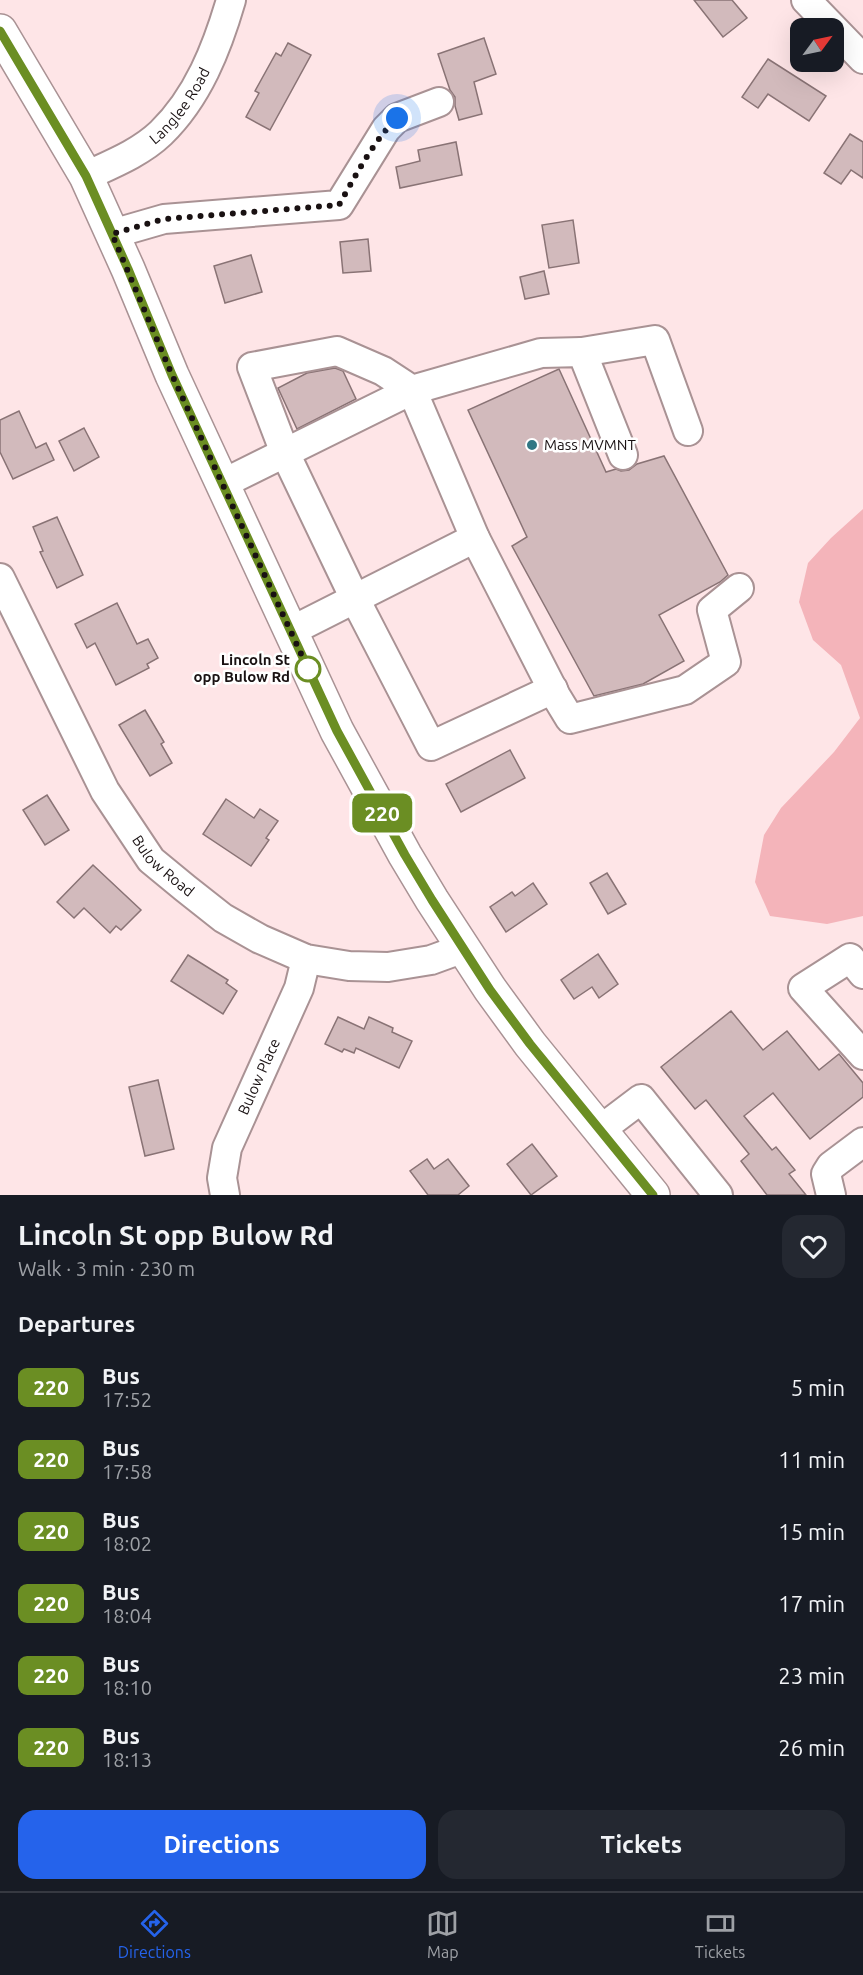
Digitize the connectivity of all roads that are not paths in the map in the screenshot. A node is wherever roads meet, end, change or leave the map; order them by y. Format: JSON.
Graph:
{"nodes":[{"id":1,"x":231,"y":0,"type":"edge"},
{"id":2,"x":806,"y":0,"type":"edge"},
{"id":3,"x":0,"y":31,"type":"edge"},
{"id":4,"x":863,"y":58,"type":"edge"},
{"id":5,"x":439,"y":102,"type":"dead end"},
{"id":6,"x":86,"y":176,"type":"junction"},
{"id":7,"x":112,"y":234,"type":"junction"},
{"id":8,"x":582,"y":352,"type":"junction"},
{"id":9,"x":412,"y":390,"type":"junction"},
{"id":10,"x":688,"y":431,"type":"dead end"},
{"id":11,"x":285,"y":453,"type":"junction"},
{"id":12,"x":623,"y":455,"type":"dead end"},
{"id":13,"x":222,"y":484,"type":"junction"},
{"id":14,"x":475,"y":538,"type":"junction"},
{"id":15,"x":0,"y":578,"type":"edge"},
{"id":16,"x":739,"y":588,"type":"dead end"},
{"id":17,"x":355,"y":599,"type":"junction"},
{"id":18,"x":291,"y":631,"type":"junction"},
{"id":19,"x":553,"y":689,"type":"junction"},
{"id":20,"x":464,"y":948,"type":"junction"},
{"id":21,"x":306,"y":959,"type":"junction"},
{"id":22,"x":863,"y":974,"type":"edge"},
{"id":23,"x":863,"y":1055,"type":"edge"},
{"id":24,"x":600,"y":1130,"type":"junction"},
{"id":25,"x":863,"y":1142,"type":"edge"},
{"id":26,"x":225,"y":1195,"type":"edge"},
{"id":27,"x":652,"y":1195,"type":"edge"},
{"id":28,"x":718,"y":1195,"type":"edge"},
{"id":29,"x":831,"y":1195,"type":"edge"}],
"edges":[{"from":1,"to":6,"type":"street","name":"Langlee Road"},
{"from":2,"to":4,"type":"street"},
{"from":3,"to":6,"type":"main road"},
{"from":5,"to":7,"type":"street"},
{"from":6,"to":7,"type":"main road"},
{"from":7,"to":13,"type":"main road"},
{"from":8,"to":9,"type":"street"},
{"from":8,"to":10,"type":"street"},
{"from":8,"to":12,"type":"street"},
{"from":9,"to":11,"type":"street"},
{"from":9,"to":11,"type":"street"},
{"from":9,"to":14,"type":"street"},
{"from":11,"to":13,"type":"street"},
{"from":11,"to":17,"type":"street"},
{"from":13,"to":18,"type":"main road"},
{"from":14,"to":17,"type":"street"},
{"from":14,"to":19,"type":"street"},
{"from":15,"to":21,"type":"street","name":"Bulow Road"},
{"from":16,"to":19,"type":"street"},
{"from":17,"to":18,"type":"street"},
{"from":17,"to":19,"type":"street"},
{"from":18,"to":20,"type":"main road"},
{"from":20,"to":21,"type":"street","name":"Bulow Road"},
{"from":20,"to":24,"type":"main road"},
{"from":21,"to":26,"type":"street","name":"Bulow Place"},
{"from":22,"to":23,"type":"street"},
{"from":24,"to":27,"type":"main road"},
{"from":24,"to":28,"type":"street"},
{"from":25,"to":29,"type":"street"}]}
